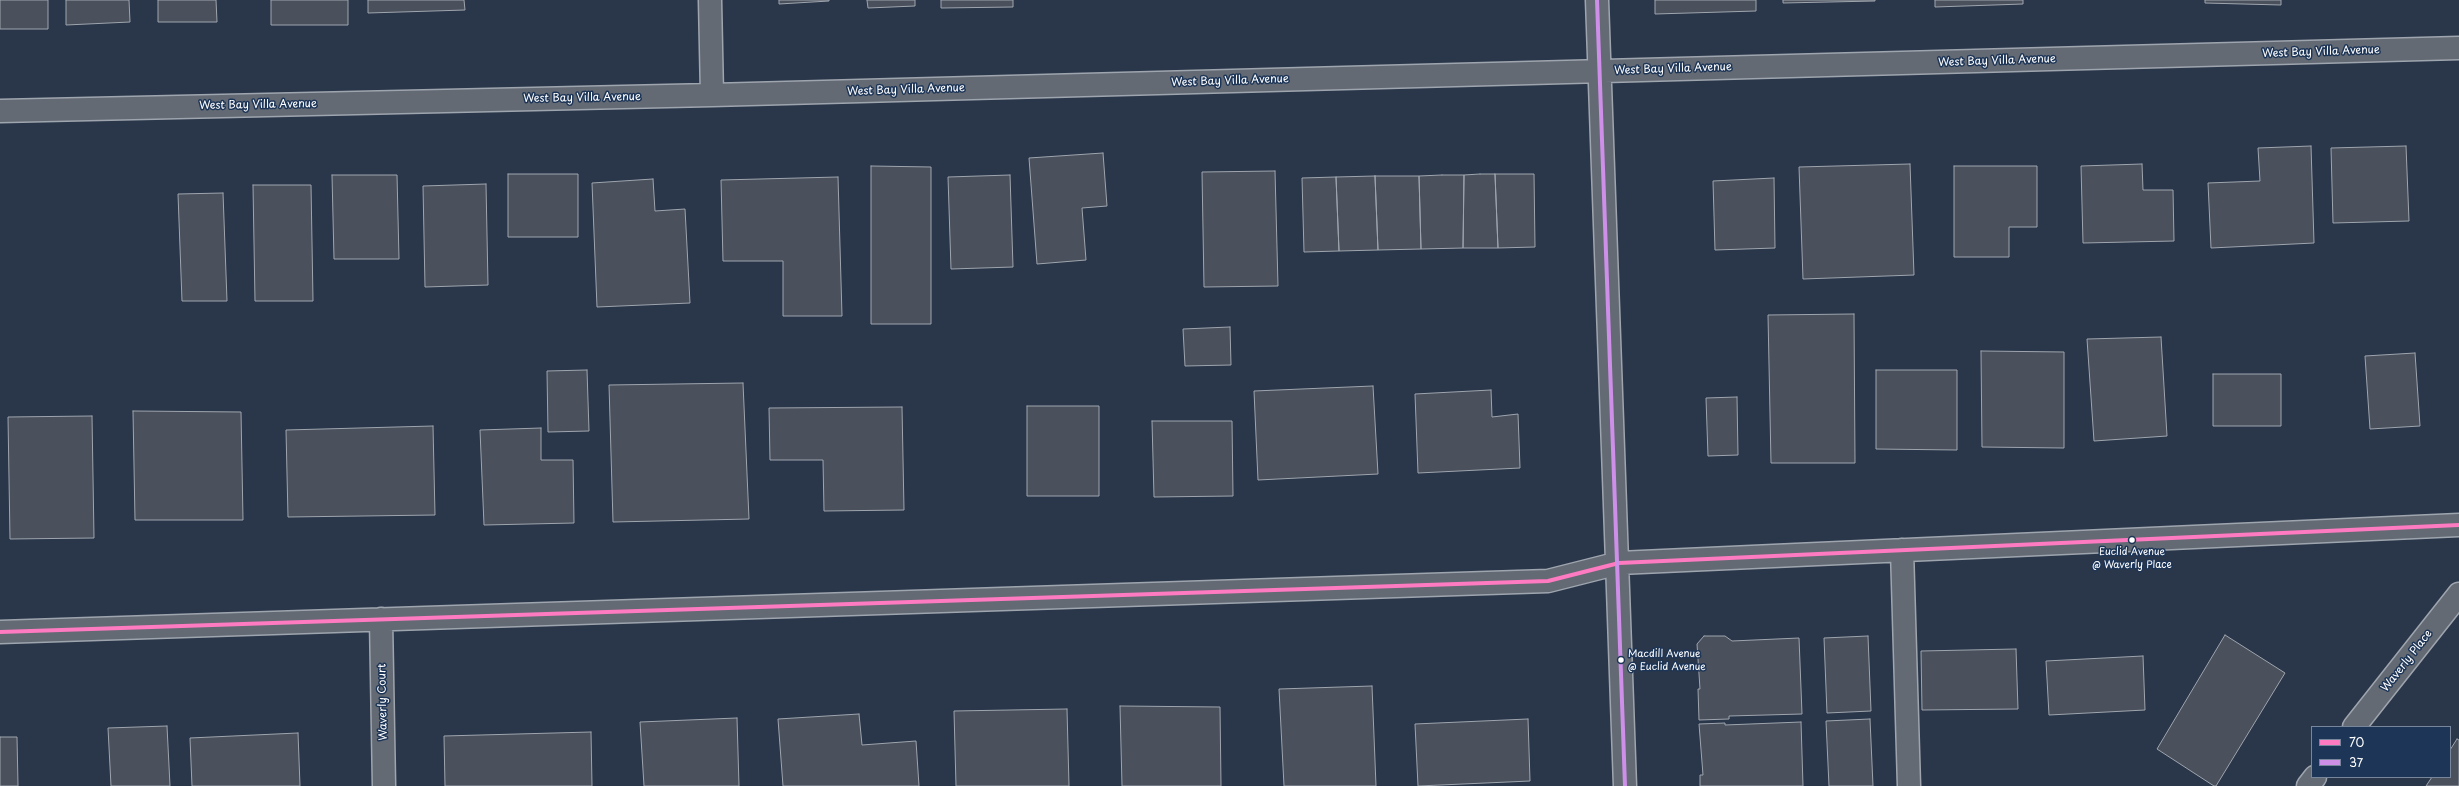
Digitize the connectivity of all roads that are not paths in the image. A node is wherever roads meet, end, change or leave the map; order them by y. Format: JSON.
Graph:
{"nodes":[{"id":1,"x":710,"y":0,"type":"edge"},
{"id":2,"x":1597,"y":0,"type":"edge"},
{"id":3,"x":2459,"y":48,"type":"edge"},
{"id":4,"x":1599,"y":71,"type":"junction"},
{"id":5,"x":712,"y":95,"type":"junction"},
{"id":6,"x":0,"y":111,"type":"edge"},
{"id":7,"x":2459,"y":525,"type":"edge"},
{"id":8,"x":1902,"y":550,"type":"junction"},
{"id":9,"x":1619,"y":563,"type":"junction"},
{"id":10,"x":2459,"y":594,"type":"edge"},
{"id":11,"x":382,"y":619,"type":"junction"},
{"id":12,"x":0,"y":632,"type":"edge"},
{"id":13,"x":2355,"y":726,"type":"edge"},
{"id":14,"x":2314,"y":778,"type":"edge"},
{"id":15,"x":384,"y":786,"type":"edge"},
{"id":16,"x":1625,"y":786,"type":"edge"},
{"id":17,"x":1909,"y":786,"type":"edge"},
{"id":18,"x":2308,"y":786,"type":"edge"}],
"edges":[{"from":1,"to":5,"type":"street"},
{"from":2,"to":4,"type":"street"},
{"from":3,"to":4,"type":"street","name":"West Bay Villa Avenue"},
{"from":4,"to":5,"type":"street","name":"West Bay Villa Avenue"},
{"from":4,"to":9,"type":"street"},
{"from":5,"to":6,"type":"street","name":"West Bay Villa Avenue"},
{"from":7,"to":8,"type":"street"},
{"from":8,"to":9,"type":"street"},
{"from":8,"to":17,"type":"street"},
{"from":9,"to":11,"type":"street"},
{"from":9,"to":16,"type":"street"},
{"from":10,"to":13,"type":"street","name":"Waverly Place"},
{"from":11,"to":12,"type":"street"},
{"from":11,"to":15,"type":"street","name":"Waverly Court"},
{"from":14,"to":18,"type":"street"}]}
